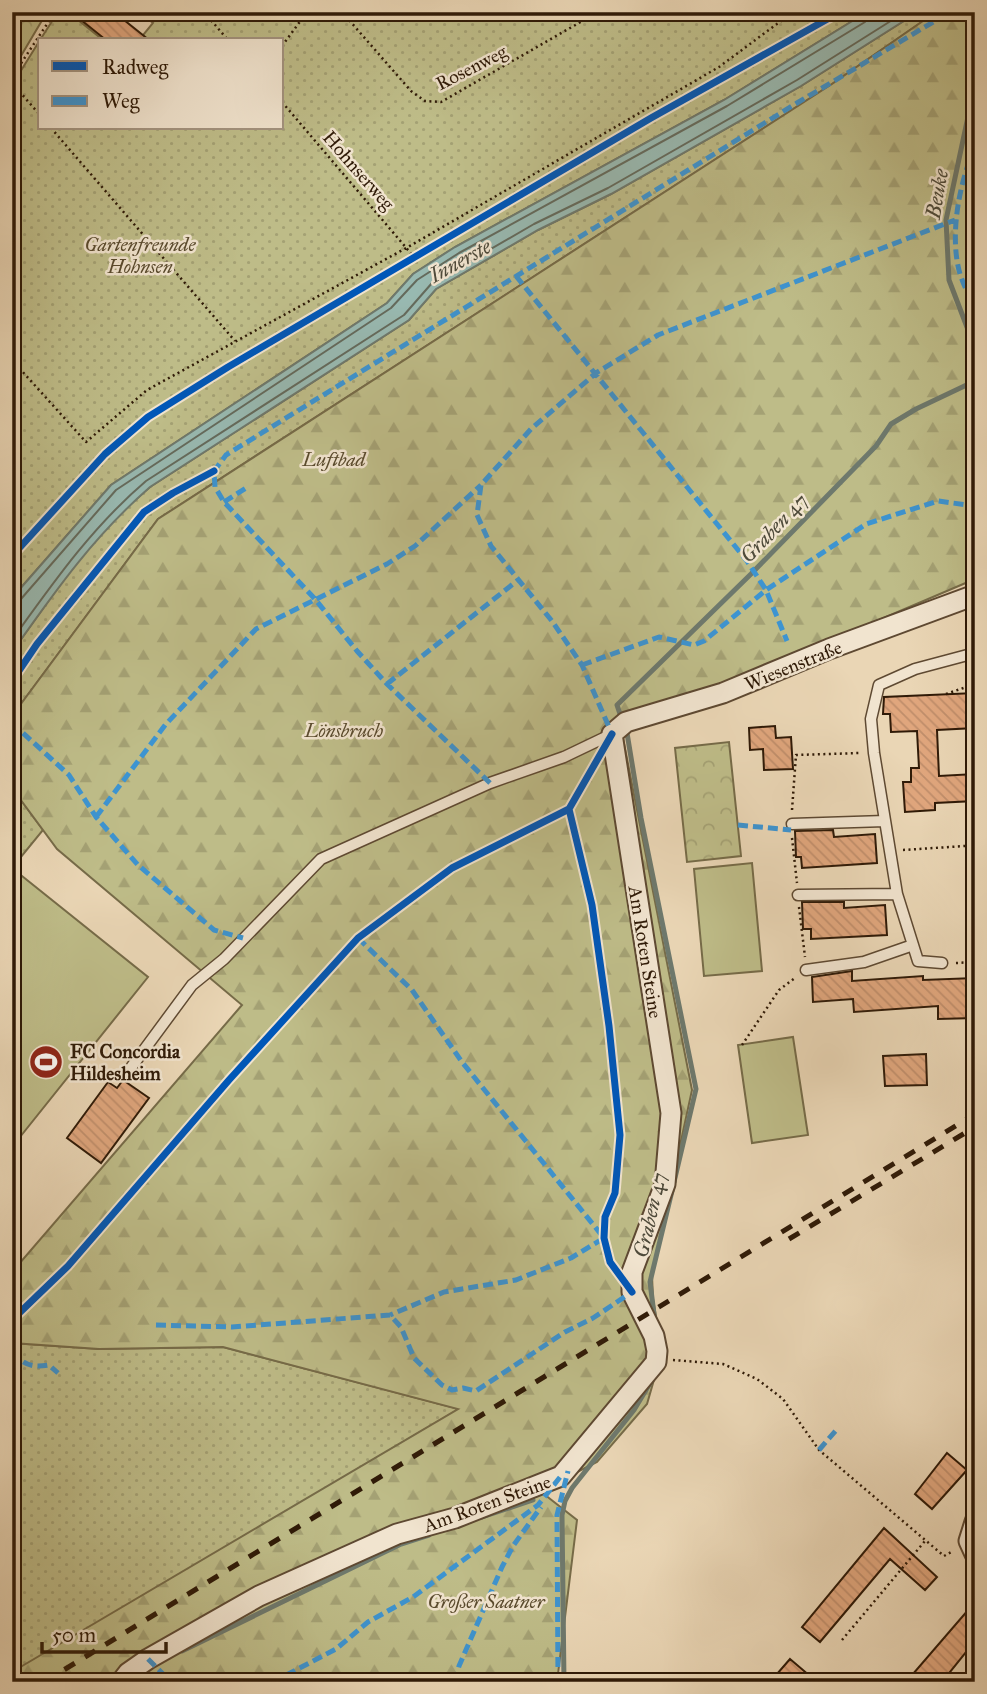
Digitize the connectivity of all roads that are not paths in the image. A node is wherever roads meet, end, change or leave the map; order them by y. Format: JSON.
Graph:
{"nodes":[{"id":1,"x":975,"y":595,"type":"edge"},
{"id":2,"x":975,"y":653,"type":"edge"},
{"id":3,"x":612,"y":734,"type":"junction"},
{"id":4,"x":885,"y":821,"type":"junction"},
{"id":5,"x":792,"y":824,"type":"road end"},
{"id":6,"x":897,"y":894,"type":"junction"},
{"id":7,"x":798,"y":895,"type":"road end"},
{"id":8,"x":913,"y":945,"type":"junction"},
{"id":9,"x":943,"y":963,"type":"road end"},
{"id":10,"x":806,"y":970,"type":"road end"},
{"id":11,"x":127,"y":1073,"type":"dead end"},
{"id":12,"x":121,"y":1682,"type":"edge"}],
"edges":[{"from":1,"to":3,"type":"street","name":"Wiesenstraße"},
{"from":2,"to":4,"type":"lane"},
{"from":3,"to":11,"type":"lane"},
{"from":3,"to":12,"type":"street","name":"Am Roten Steine"},
{"from":4,"to":5,"type":"lane"},
{"from":4,"to":6,"type":"lane"},
{"from":6,"to":7,"type":"lane"},
{"from":6,"to":8,"type":"lane"},
{"from":8,"to":9,"type":"lane"},
{"from":8,"to":10,"type":"lane"}]}
